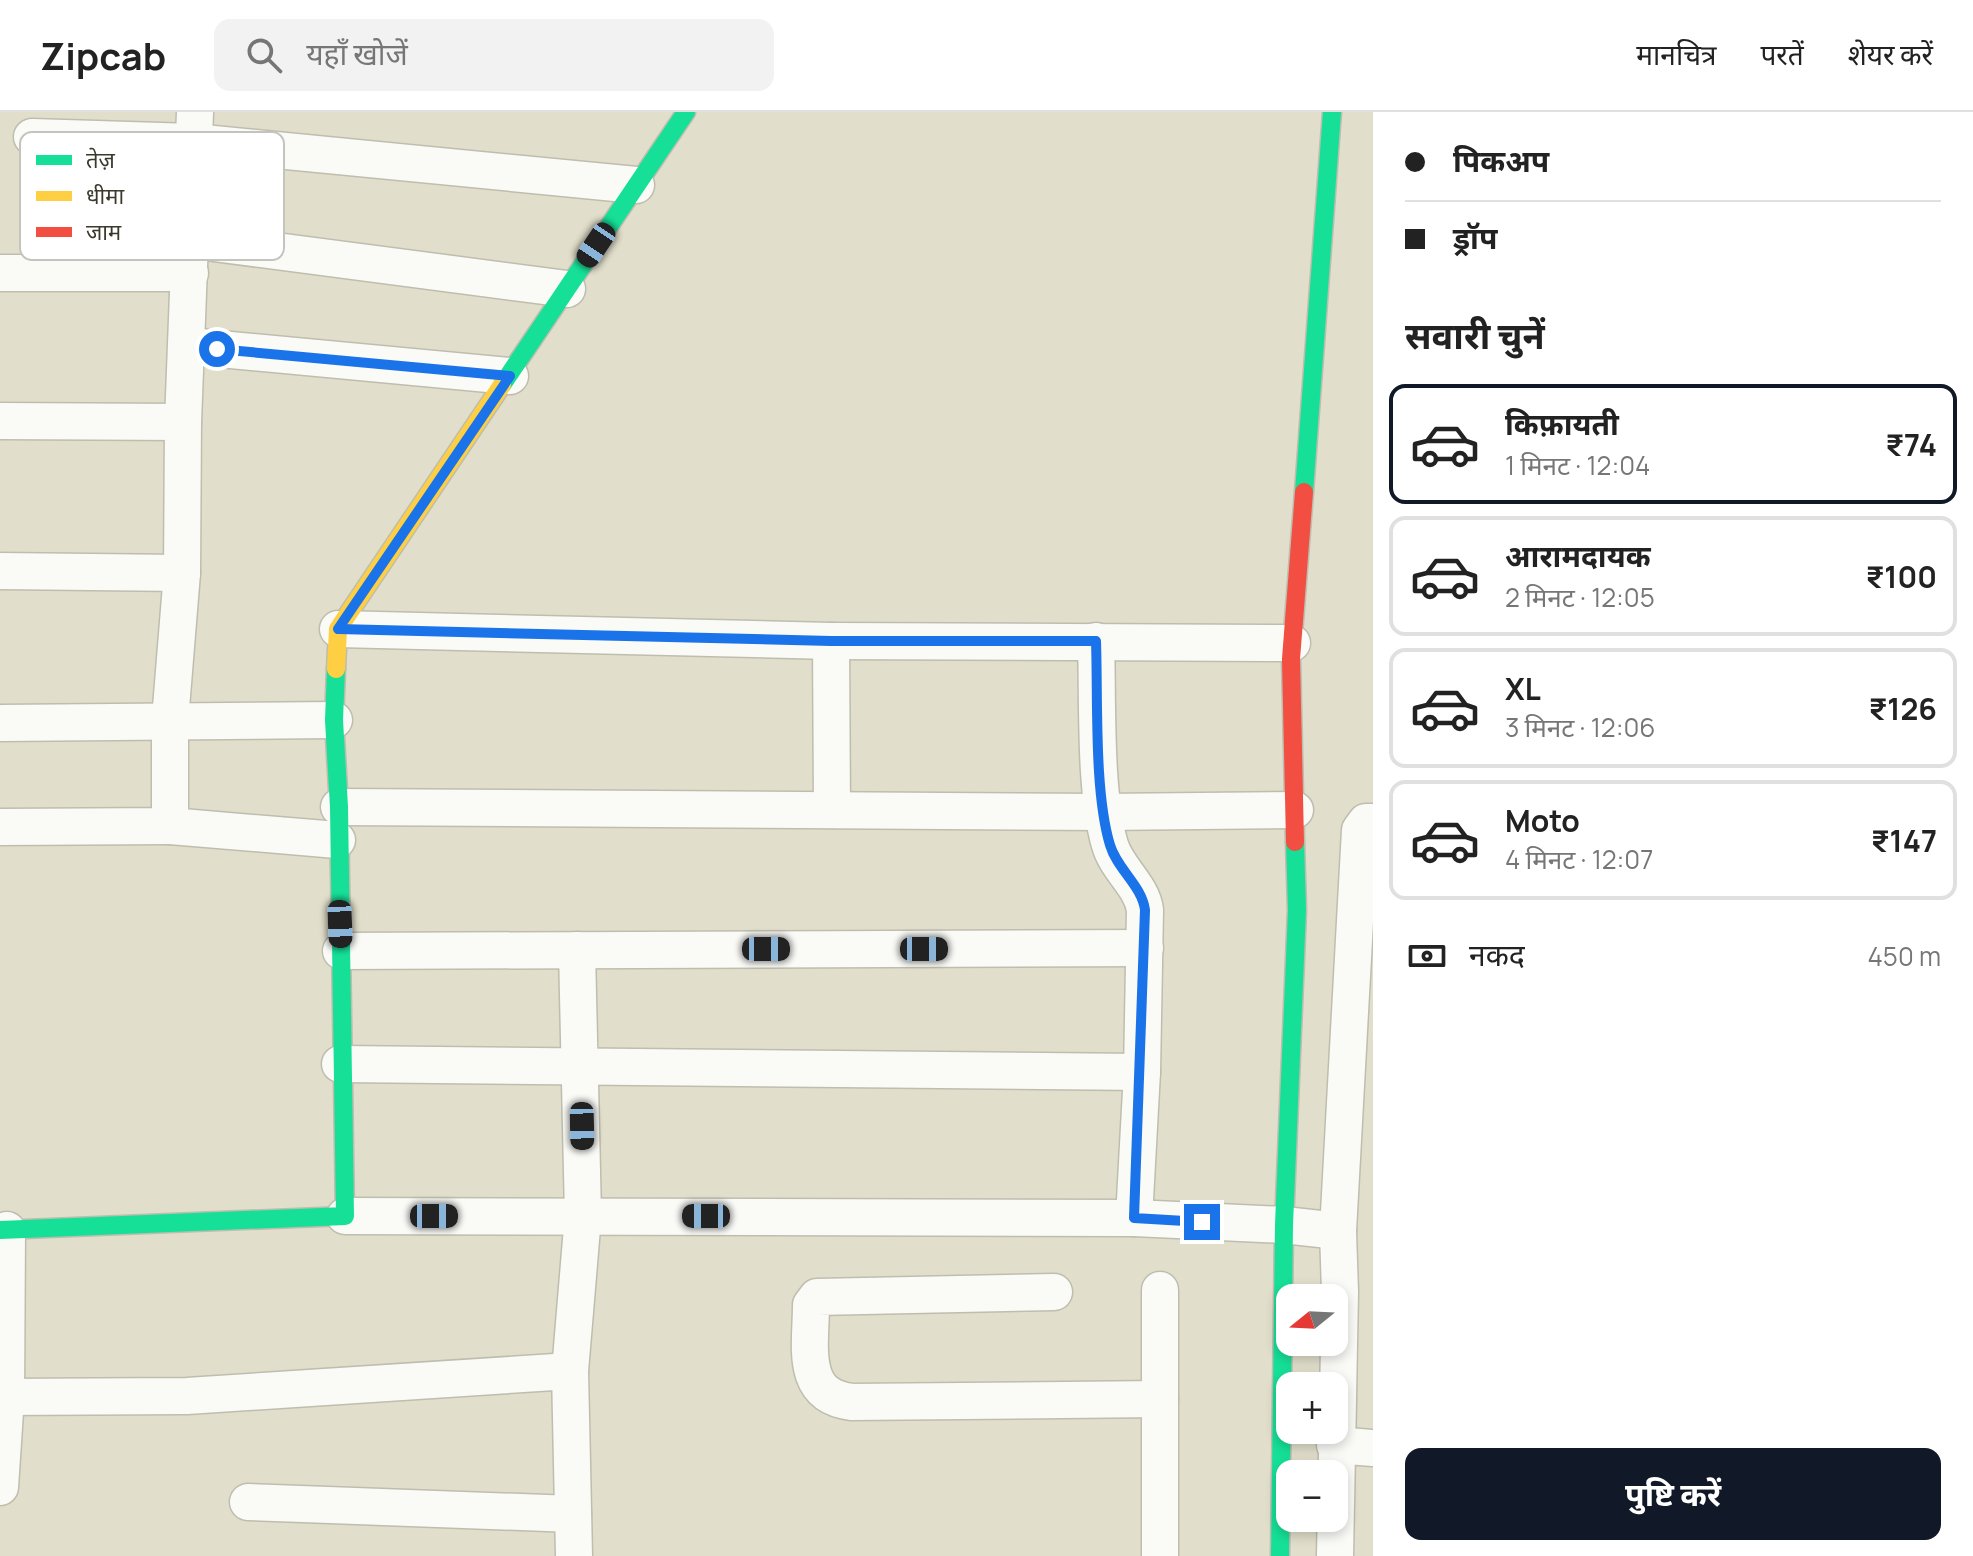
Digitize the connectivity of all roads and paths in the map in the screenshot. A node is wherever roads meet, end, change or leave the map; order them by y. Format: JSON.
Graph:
{"nodes":[{"id":1,"x":1332,"y":112,"type":"edge"},
{"id":2,"x":677,"y":116,"type":"edge"},
{"id":3,"x":194,"y":127,"type":"edge"},
{"id":4,"x":113,"y":132,"type":"edge"},
{"id":5,"x":232,"y":132,"type":"edge"},
{"id":6,"x":284,"y":139,"type":"edge"},
{"id":7,"x":636,"y":185,"type":"junction"},
{"id":8,"x":145,"y":260,"type":"edge"},
{"id":9,"x":190,"y":260,"type":"edge"},
{"id":10,"x":236,"y":260,"type":"edge"},
{"id":11,"x":0,"y":273,"type":"edge"},
{"id":12,"x":567,"y":289,"type":"junction"},
{"id":13,"x":188,"y":346,"type":"junction"},
{"id":14,"x":510,"y":376,"type":"junction"},
{"id":15,"x":0,"y":421,"type":"edge"},
{"id":16,"x":183,"y":422,"type":"junction"},
{"id":17,"x":0,"y":571,"type":"edge"},
{"id":18,"x":182,"y":573,"type":"junction"},
{"id":19,"x":338,"y":629,"type":"junction"},
{"id":20,"x":831,"y":641,"type":"junction"},
{"id":21,"x":1096,"y":641,"type":"junction"},
{"id":22,"x":1292,"y":643,"type":"junction"},
{"id":23,"x":170,"y":720,"type":"junction"},
{"id":24,"x":334,"y":720,"type":"junction"},
{"id":25,"x":0,"y":723,"type":"edge"},
{"id":26,"x":832,"y":810,"type":"junction"},
{"id":27,"x":1295,"y":810,"type":"junction"},
{"id":28,"x":1103,"y":812,"type":"junction"},
{"id":29,"x":1373,"y":822,"type":"edge"},
{"id":30,"x":338,"y":824,"type":"junction"},
{"id":31,"x":170,"y":826,"type":"junction"},
{"id":32,"x":0,"y":827,"type":"edge"},
{"id":33,"x":1145,"y":948,"type":"junction"},
{"id":34,"x":577,"y":950,"type":"junction"},
{"id":35,"x":341,"y":951,"type":"junction"},
{"id":36,"x":340,"y":1064,"type":"junction"},
{"id":37,"x":581,"y":1066,"type":"junction"},
{"id":38,"x":1142,"y":1072,"type":"junction"},
{"id":39,"x":1359,"y":1135,"type":"edge"},
{"id":40,"x":345,"y":1216,"type":"junction"},
{"id":41,"x":583,"y":1216,"type":"junction"},
{"id":42,"x":1134,"y":1218,"type":"junction"},
{"id":43,"x":1284,"y":1225,"type":"junction"},
{"id":44,"x":3,"y":1230,"type":"edge"},
{"id":45,"x":1338,"y":1231,"type":"junction"},
{"id":46,"x":1160,"y":1290,"type":"dead end"},
{"id":47,"x":1054,"y":1292,"type":"dead end"},
{"id":48,"x":570,"y":1371,"type":"junction"},
{"id":49,"x":3,"y":1397,"type":"edge"},
{"id":50,"x":1160,"y":1399,"type":"junction"},
{"id":51,"x":1335,"y":1445,"type":"junction"},
{"id":52,"x":1373,"y":1448,"type":"edge"},
{"id":53,"x":0,"y":1487,"type":"edge"},
{"id":54,"x":248,"y":1502,"type":"dead end"},
{"id":55,"x":573,"y":1514,"type":"junction"},
{"id":56,"x":574,"y":1556,"type":"edge"},
{"id":57,"x":1160,"y":1556,"type":"edge"},
{"id":58,"x":1280,"y":1556,"type":"edge"},
{"id":59,"x":1335,"y":1556,"type":"edge"}],
"edges":[{"from":1,"to":22,"type":"street"},
{"from":2,"to":7,"type":"street"},
{"from":3,"to":4,"type":"street"},
{"from":3,"to":5,"type":"street"},
{"from":6,"to":7,"type":"street"},
{"from":7,"to":12,"type":"street"},
{"from":8,"to":11,"type":"street"},
{"from":9,"to":13,"type":"street"},
{"from":10,"to":12,"type":"street"},
{"from":12,"to":14,"type":"street"},
{"from":13,"to":14,"type":"street"},
{"from":13,"to":16,"type":"street"},
{"from":14,"to":19,"type":"street"},
{"from":15,"to":16,"type":"street"},
{"from":16,"to":18,"type":"street"},
{"from":17,"to":18,"type":"street"},
{"from":18,"to":23,"type":"street"},
{"from":19,"to":20,"type":"street"},
{"from":19,"to":24,"type":"street"},
{"from":20,"to":21,"type":"street"},
{"from":20,"to":26,"type":"street"},
{"from":21,"to":22,"type":"street"},
{"from":21,"to":28,"type":"street"},
{"from":22,"to":27,"type":"street"},
{"from":23,"to":24,"type":"street"},
{"from":23,"to":25,"type":"street"},
{"from":23,"to":31,"type":"street"},
{"from":24,"to":30,"type":"street"},
{"from":26,"to":28,"type":"street"},
{"from":26,"to":30,"type":"street"},
{"from":27,"to":28,"type":"street"},
{"from":27,"to":43,"type":"street"},
{"from":28,"to":33,"type":"street"},
{"from":29,"to":39,"type":"street"},
{"from":30,"to":31,"type":"street"},
{"from":30,"to":35,"type":"street"},
{"from":31,"to":32,"type":"street"},
{"from":33,"to":34,"type":"street"},
{"from":33,"to":38,"type":"street"},
{"from":34,"to":35,"type":"street"},
{"from":34,"to":37,"type":"street"},
{"from":35,"to":36,"type":"street"},
{"from":36,"to":37,"type":"street"},
{"from":36,"to":40,"type":"street"},
{"from":37,"to":38,"type":"street"},
{"from":37,"to":41,"type":"street"},
{"from":38,"to":42,"type":"street"},
{"from":39,"to":45,"type":"street"},
{"from":40,"to":41,"type":"street"},
{"from":40,"to":44,"type":"street"},
{"from":41,"to":42,"type":"street"},
{"from":41,"to":48,"type":"street"},
{"from":42,"to":43,"type":"street"},
{"from":43,"to":45,"type":"street"},
{"from":43,"to":58,"type":"street"},
{"from":44,"to":49,"type":"street"},
{"from":45,"to":51,"type":"street"},
{"from":46,"to":50,"type":"street"},
{"from":47,"to":50,"type":"street"},
{"from":48,"to":49,"type":"street"},
{"from":48,"to":55,"type":"street"},
{"from":49,"to":53,"type":"street"},
{"from":50,"to":57,"type":"street"},
{"from":51,"to":52,"type":"street"},
{"from":51,"to":59,"type":"street"},
{"from":54,"to":55,"type":"street"},
{"from":55,"to":56,"type":"street"}]}
